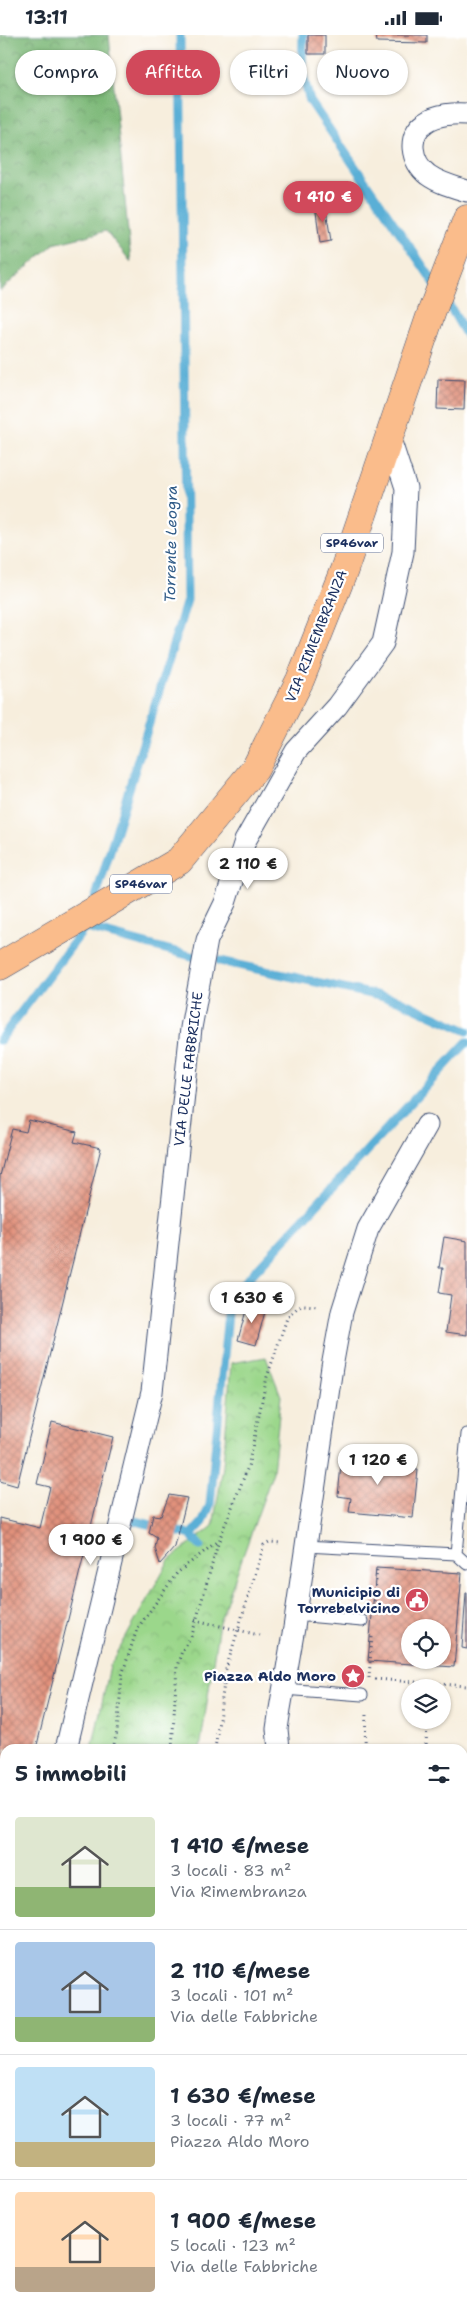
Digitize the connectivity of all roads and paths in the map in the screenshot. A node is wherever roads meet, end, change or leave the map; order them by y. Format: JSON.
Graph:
{"nodes":[{"id":1,"x":467,"y":114,"type":"edge"},
{"id":2,"x":467,"y":191,"type":"edge"},
{"id":3,"x":467,"y":219,"type":"edge"},
{"id":4,"x":389,"y":436,"type":"junction"},
{"id":5,"x":0,"y":966,"type":"edge"},
{"id":6,"x":427,"y":1125,"type":"dead end"},
{"id":7,"x":342,"y":1312,"type":"junction"},
{"id":8,"x":467,"y":1434,"type":"edge"},
{"id":9,"x":219,"y":1541,"type":"junction"},
{"id":10,"x":305,"y":1545,"type":"junction"},
{"id":11,"x":378,"y":1549,"type":"junction"},
{"id":12,"x":456,"y":1554,"type":"junction"},
{"id":13,"x":467,"y":1563,"type":"edge"},
{"id":14,"x":296,"y":1615,"type":"junction"},
{"id":15,"x":373,"y":1615,"type":"dead end"},
{"id":16,"x":195,"y":1620,"type":"junction"},
{"id":17,"x":362,"y":1621,"type":"dead end"},
{"id":18,"x":237,"y":1630,"type":"junction"},
{"id":19,"x":372,"y":1634,"type":"dead end"},
{"id":20,"x":259,"y":1635,"type":"dead end"},
{"id":21,"x":369,"y":1679,"type":"junction"},
{"id":22,"x":401,"y":1682,"type":"edge"},
{"id":23,"x":451,"y":1685,"type":"edge"},
{"id":24,"x":467,"y":1685,"type":"edge"},
{"id":25,"x":283,"y":1689,"type":"junction"},
{"id":26,"x":366,"y":1695,"type":"junction"},
{"id":27,"x":427,"y":1729,"type":"edge"},
{"id":28,"x":67,"y":1744,"type":"edge"},
{"id":29,"x":113,"y":1744,"type":"edge"},
{"id":30,"x":172,"y":1744,"type":"edge"},
{"id":31,"x":216,"y":1744,"type":"edge"},
{"id":32,"x":278,"y":1744,"type":"edge"},
{"id":33,"x":365,"y":1744,"type":"edge"},
{"id":34,"x":426,"y":1744,"type":"edge"}],
"edges":[{"from":1,"to":2,"type":"street"},
{"from":3,"to":4,"type":"main road","name":"VIA RIMEMBRANZA","number":"SP46var"},
{"from":4,"to":5,"type":"main road","name":"VIA RIMEMBRANZA","number":"SP46var"},
{"from":4,"to":28,"type":"street","name":"VIA DELLE FABBRICHE"},
{"from":6,"to":7,"type":"street"},
{"from":7,"to":9,"type":"path"},
{"from":7,"to":10,"type":"street"},
{"from":8,"to":12,"type":"lane"},
{"from":9,"to":16,"type":"path"},
{"from":9,"to":29,"type":"path"},
{"from":10,"to":11,"type":"lane"},
{"from":10,"to":14,"type":"street"},
{"from":10,"to":18,"type":"path"},
{"from":11,"to":12,"type":"lane"},
{"from":11,"to":15,"type":"path"},
{"from":12,"to":13,"type":"lane"},
{"from":14,"to":17,"type":"lane"},
{"from":14,"to":25,"type":"street"},
{"from":16,"to":18,"type":"path"},
{"from":16,"to":30,"type":"path"},
{"from":18,"to":20,"type":"path"},
{"from":18,"to":31,"type":"path"},
{"from":19,"to":21,"type":"path"},
{"from":21,"to":22,"type":"path"},
{"from":21,"to":26,"type":"path"},
{"from":23,"to":24,"type":"path"},
{"from":25,"to":26,"type":"lane"},
{"from":25,"to":32,"type":"street"},
{"from":26,"to":33,"type":"path"},
{"from":27,"to":34,"type":"path"}]}
